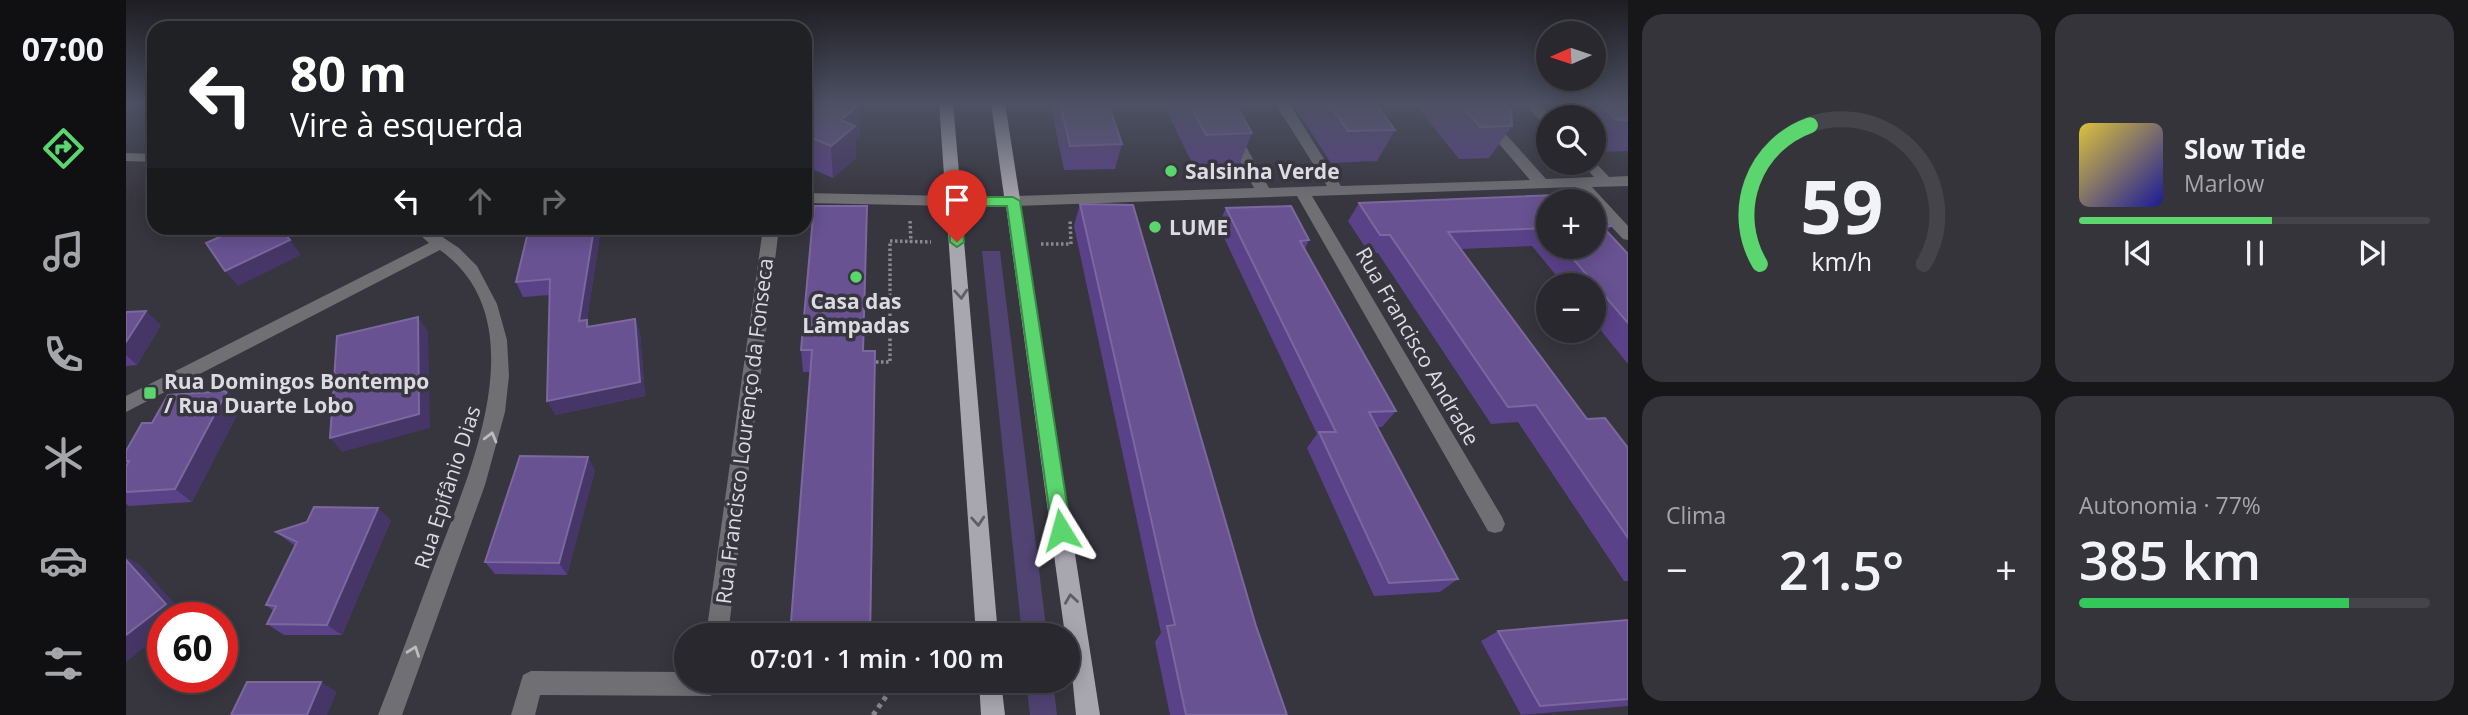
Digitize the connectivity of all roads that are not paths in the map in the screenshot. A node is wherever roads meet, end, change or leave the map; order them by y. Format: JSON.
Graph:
{"nodes":[{"id":1,"x":949,"y":136,"type":"edge"},
{"id":2,"x":1003,"y":136,"type":"edge"},
{"id":3,"x":1233,"y":136,"type":"edge"},
{"id":4,"x":1303,"y":136,"type":"edge"},
{"id":5,"x":1500,"y":136,"type":"edge"},
{"id":6,"x":126,"y":157,"type":"edge"},
{"id":7,"x":147,"y":158,"type":"edge"},
{"id":8,"x":1600,"y":175,"type":"edge"},
{"id":9,"x":1606,"y":181,"type":"junction"},
{"id":10,"x":1628,"y":181,"type":"edge"},
{"id":11,"x":1579,"y":183,"type":"junction"},
{"id":12,"x":1542,"y":184,"type":"junction"},
{"id":13,"x":1337,"y":191,"type":"junction"},
{"id":14,"x":1301,"y":192,"type":"junction"},
{"id":15,"x":1264,"y":193,"type":"junction"},
{"id":16,"x":812,"y":198,"type":"edge"},
{"id":17,"x":954,"y":201,"type":"junction"},
{"id":18,"x":1013,"y":201,"type":"junction"},
{"id":19,"x":428,"y":235,"type":"edge"},
{"id":20,"x":770,"y":235,"type":"edge"},
{"id":21,"x":1628,"y":235,"type":"edge"},
{"id":22,"x":439,"y":244,"type":"junction"},
{"id":23,"x":126,"y":405,"type":"edge"},
{"id":24,"x":1495,"y":524,"type":"dead end"},
{"id":25,"x":719,"y":623,"type":"edge"},
{"id":26,"x":986,"y":623,"type":"edge"},
{"id":27,"x":674,"y":684,"type":"edge"},
{"id":28,"x":991,"y":693,"type":"edge"},
{"id":29,"x":390,"y":715,"type":"edge"},
{"id":30,"x":523,"y":715,"type":"edge"},
{"id":31,"x":993,"y":715,"type":"edge"},
{"id":32,"x":1088,"y":715,"type":"edge"}],
"edges":[{"from":1,"to":17,"type":"main road"},
{"from":2,"to":18,"type":"main road"},
{"from":3,"to":15,"type":"street"},
{"from":4,"to":13,"type":"street"},
{"from":5,"to":12,"type":"street"},
{"from":6,"to":7,"type":"street"},
{"from":8,"to":9,"type":"street"},
{"from":9,"to":10,"type":"street"},
{"from":9,"to":11,"type":"street"},
{"from":11,"to":12,"type":"street"},
{"from":11,"to":21,"type":"street"},
{"from":12,"to":13,"type":"street"},
{"from":13,"to":14,"type":"street"},
{"from":14,"to":15,"type":"street"},
{"from":14,"to":24,"type":"street","name":"Rua Francisco Andrade"},
{"from":15,"to":18,"type":"street"},
{"from":16,"to":17,"type":"street"},
{"from":17,"to":18,"type":"main road"},
{"from":17,"to":26,"type":"main road","one_way":true},
{"from":32,"to":18,"type":"main road","one_way":true},
{"from":19,"to":22,"type":"street","name":"Rua Epifânio Dias"},
{"from":20,"to":25,"type":"street","name":"Rua Francisco Lourenço da Fonseca"},
{"from":22,"to":23,"type":"street"},
{"from":29,"to":22,"type":"street","name":"Rua Epifânio Dias","one_way":true},
{"from":27,"to":30,"type":"street"},
{"from":28,"to":31,"type":"main road"}]}
